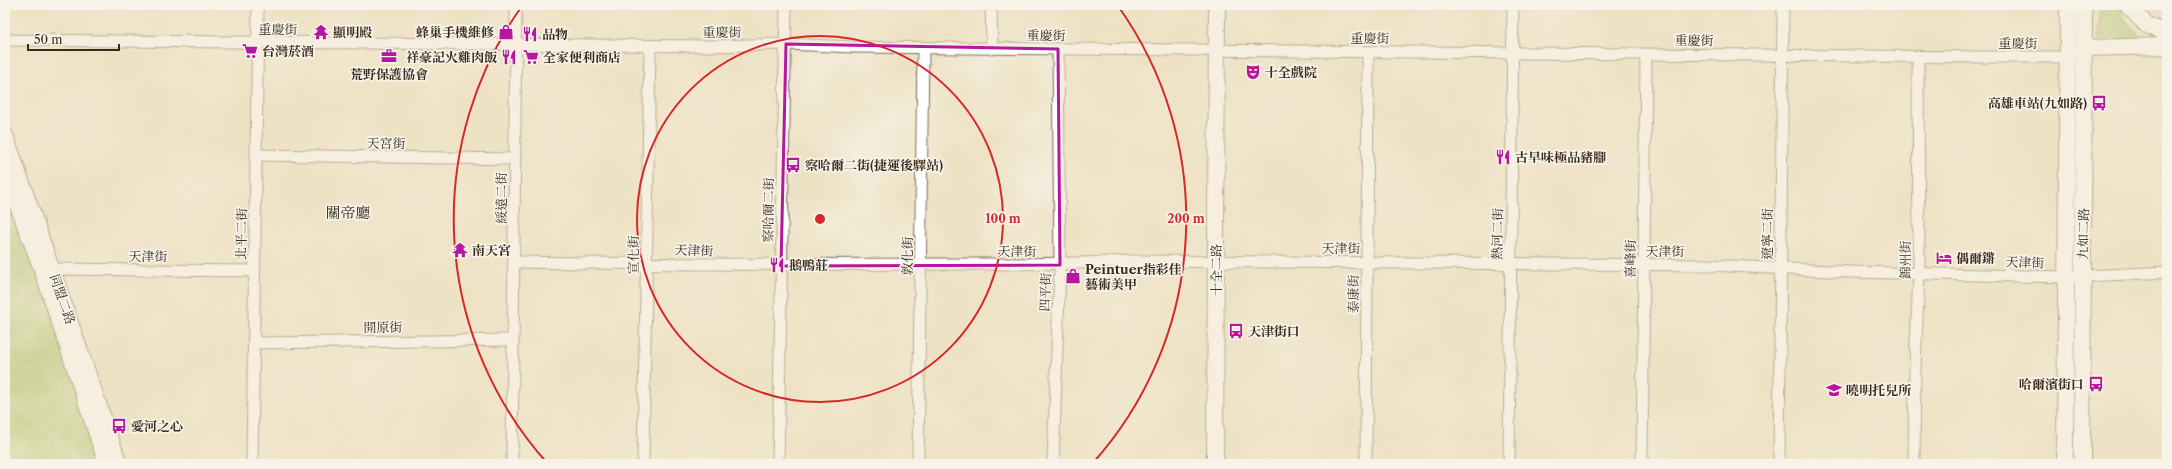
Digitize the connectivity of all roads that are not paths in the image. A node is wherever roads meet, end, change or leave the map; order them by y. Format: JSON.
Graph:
{"nodes":[{"id":1,"x":258,"y":5,"type":"edge"},
{"id":2,"x":516,"y":5,"type":"edge"},
{"id":3,"x":786,"y":5,"type":"edge"},
{"id":4,"x":992,"y":5,"type":"edge"},
{"id":5,"x":1217,"y":5,"type":"edge"},
{"id":6,"x":1513,"y":5,"type":"edge"},
{"id":7,"x":1783,"y":5,"type":"edge"},
{"id":8,"x":2068,"y":5,"type":"edge"},
{"id":9,"x":2084,"y":5,"type":"edge"},
{"id":10,"x":2127,"y":5,"type":"edge"},
{"id":11,"x":2167,"y":34,"type":"edge"},
{"id":12,"x":5,"y":40,"type":"edge"},
{"id":13,"x":257,"y":42,"type":"junction"},
{"id":14,"x":516,"y":44,"type":"junction"},
{"id":15,"x":786,"y":44,"type":"junction"},
{"id":16,"x":650,"y":46,"type":"junction"},
{"id":17,"x":2167,"y":46,"type":"edge"},
{"id":18,"x":923,"y":48,"type":"junction"},
{"id":19,"x":992,"y":48,"type":"junction"},
{"id":20,"x":2084,"y":48,"type":"junction"},
{"id":21,"x":1058,"y":49,"type":"junction"},
{"id":22,"x":1218,"y":50,"type":"junction"},
{"id":23,"x":1368,"y":52,"type":"junction"},
{"id":24,"x":1513,"y":53,"type":"junction"},
{"id":25,"x":1646,"y":54,"type":"junction"},
{"id":26,"x":1782,"y":55,"type":"junction"},
{"id":27,"x":1918,"y":56,"type":"junction"},
{"id":28,"x":2068,"y":57,"type":"junction"},
{"id":29,"x":5,"y":135,"type":"edge"},
{"id":30,"x":256,"y":155,"type":"junction"},
{"id":31,"x":515,"y":159,"type":"junction"},
{"id":32,"x":5,"y":172,"type":"edge"},
{"id":33,"x":515,"y":262,"type":"junction"},
{"id":34,"x":647,"y":262,"type":"junction"},
{"id":35,"x":1216,"y":262,"type":"junction"},
{"id":36,"x":1367,"y":262,"type":"junction"},
{"id":37,"x":921,"y":264,"type":"junction"},
{"id":38,"x":1511,"y":264,"type":"junction"},
{"id":39,"x":1644,"y":264,"type":"junction"},
{"id":40,"x":1060,"y":265,"type":"junction"},
{"id":41,"x":781,"y":266,"type":"junction"},
{"id":42,"x":48,"y":269,"type":"junction"},
{"id":43,"x":255,"y":270,"type":"junction"},
{"id":44,"x":1781,"y":270,"type":"junction"},
{"id":45,"x":2167,"y":272,"type":"edge"},
{"id":46,"x":1919,"y":273,"type":"junction"},
{"id":47,"x":2066,"y":277,"type":"junction"},
{"id":48,"x":2082,"y":277,"type":"junction"},
{"id":49,"x":513,"y":340,"type":"junction"},
{"id":50,"x":254,"y":343,"type":"junction"},
{"id":51,"x":107,"y":464,"type":"edge"},
{"id":52,"x":119,"y":464,"type":"edge"},
{"id":53,"x":252,"y":464,"type":"edge"},
{"id":54,"x":512,"y":464,"type":"edge"},
{"id":55,"x":642,"y":464,"type":"edge"},
{"id":56,"x":778,"y":464,"type":"edge"},
{"id":57,"x":918,"y":464,"type":"edge"},
{"id":58,"x":1053,"y":464,"type":"edge"},
{"id":59,"x":1215,"y":464,"type":"edge"},
{"id":60,"x":1366,"y":464,"type":"edge"},
{"id":61,"x":1509,"y":464,"type":"edge"},
{"id":62,"x":1642,"y":464,"type":"edge"},
{"id":63,"x":1779,"y":464,"type":"edge"},
{"id":64,"x":1914,"y":464,"type":"edge"},
{"id":65,"x":2065,"y":464,"type":"edge"},
{"id":66,"x":2082,"y":464,"type":"edge"}],
"edges":[{"from":1,"to":13,"type":"street","name":"北平二街"},
{"from":2,"to":14,"type":"street","name":"綏遠二街"},
{"from":3,"to":15,"type":"street","name":"察哈爾二街"},
{"from":4,"to":19,"type":"street"},
{"from":5,"to":22,"type":"street","name":"十全二路"},
{"from":6,"to":24,"type":"street","name":"熱河二街"},
{"from":7,"to":26,"type":"street","name":"遼寧二街"},
{"from":8,"to":28,"type":"street","name":"九如二路"},
{"from":9,"to":20,"type":"street","name":"九如二路"},
{"from":10,"to":11,"type":"street"},
{"from":12,"to":13,"type":"street","name":"重慶街"},
{"from":13,"to":14,"type":"street","name":"重慶街"},
{"from":13,"to":30,"type":"street","name":"北平二街"},
{"from":14,"to":16,"type":"street","name":"重慶街"},
{"from":14,"to":31,"type":"street","name":"綏遠二街"},
{"from":15,"to":16,"type":"street","name":"重慶街"},
{"from":15,"to":18,"type":"street","name":"重慶街"},
{"from":15,"to":41,"type":"street","name":"察哈爾二街"},
{"from":16,"to":34,"type":"street","name":"宣化街"},
{"from":17,"to":20,"type":"street"},
{"from":18,"to":19,"type":"street","name":"重慶街"},
{"from":18,"to":37,"type":"street","name":"敦化街"},
{"from":19,"to":21,"type":"street","name":"重慶街"},
{"from":20,"to":28,"type":"street","name":"重慶街"},
{"from":20,"to":48,"type":"street","name":"九如二路"},
{"from":21,"to":22,"type":"street","name":"重慶街"},
{"from":21,"to":40,"type":"street","name":"四平街"},
{"from":22,"to":23,"type":"street","name":"重慶街"},
{"from":22,"to":35,"type":"street","name":"十全二路"},
{"from":23,"to":24,"type":"street","name":"重慶街"},
{"from":23,"to":36,"type":"street","name":"泰康街"},
{"from":24,"to":25,"type":"street","name":"重慶街"},
{"from":24,"to":38,"type":"street","name":"熱河二街"},
{"from":25,"to":26,"type":"street","name":"重慶街"},
{"from":25,"to":39,"type":"street","name":"喜峰街"},
{"from":26,"to":27,"type":"street","name":"重慶街"},
{"from":26,"to":44,"type":"street","name":"遼寧二街"},
{"from":27,"to":28,"type":"street","name":"重慶街"},
{"from":27,"to":46,"type":"street","name":"錦州街"},
{"from":28,"to":47,"type":"street","name":"九如二路"},
{"from":29,"to":42,"type":"street","name":"同盟二路"},
{"from":30,"to":31,"type":"street","name":"天宮街"},
{"from":30,"to":43,"type":"street","name":"北平二街"},
{"from":31,"to":33,"type":"street","name":"綏遠二街"},
{"from":32,"to":42,"type":"street","name":"同盟二路"},
{"from":33,"to":34,"type":"street","name":"天津街"},
{"from":33,"to":49,"type":"street","name":"綏遠二街"},
{"from":34,"to":41,"type":"street","name":"天津街"},
{"from":34,"to":55,"type":"street","name":"宣化街"},
{"from":35,"to":36,"type":"street","name":"天津街"},
{"from":35,"to":40,"type":"street","name":"天津街"},
{"from":35,"to":59,"type":"street","name":"十全二路"},
{"from":36,"to":38,"type":"street","name":"天津街"},
{"from":36,"to":60,"type":"street","name":"泰康街"},
{"from":37,"to":40,"type":"street","name":"天津街"},
{"from":37,"to":41,"type":"street","name":"天津街"},
{"from":37,"to":57,"type":"street","name":"敦化街"},
{"from":38,"to":39,"type":"street","name":"天津街"},
{"from":38,"to":61,"type":"street","name":"熱河二街"},
{"from":39,"to":44,"type":"street","name":"天津街"},
{"from":39,"to":62,"type":"street","name":"喜峰街"},
{"from":40,"to":58,"type":"street","name":"四平街"},
{"from":41,"to":56,"type":"street","name":"察哈爾二街"},
{"from":42,"to":43,"type":"street","name":"天津街"},
{"from":42,"to":51,"type":"street","name":"同盟二路"},
{"from":42,"to":52,"type":"street","name":"同盟二路"},
{"from":43,"to":50,"type":"street","name":"北平二街"},
{"from":44,"to":46,"type":"street","name":"天津街"},
{"from":44,"to":63,"type":"street","name":"遼寧二街"},
{"from":45,"to":48,"type":"street","name":"天津街"},
{"from":46,"to":47,"type":"street","name":"天津街"},
{"from":46,"to":64,"type":"street","name":"錦州街"},
{"from":47,"to":48,"type":"street","name":"天津街"},
{"from":47,"to":65,"type":"street","name":"九如二路"},
{"from":48,"to":66,"type":"street","name":"九如二路"},
{"from":49,"to":50,"type":"street","name":"開原街"},
{"from":49,"to":54,"type":"street","name":"綏遠二街"},
{"from":50,"to":53,"type":"street","name":"北平二街"}]}
